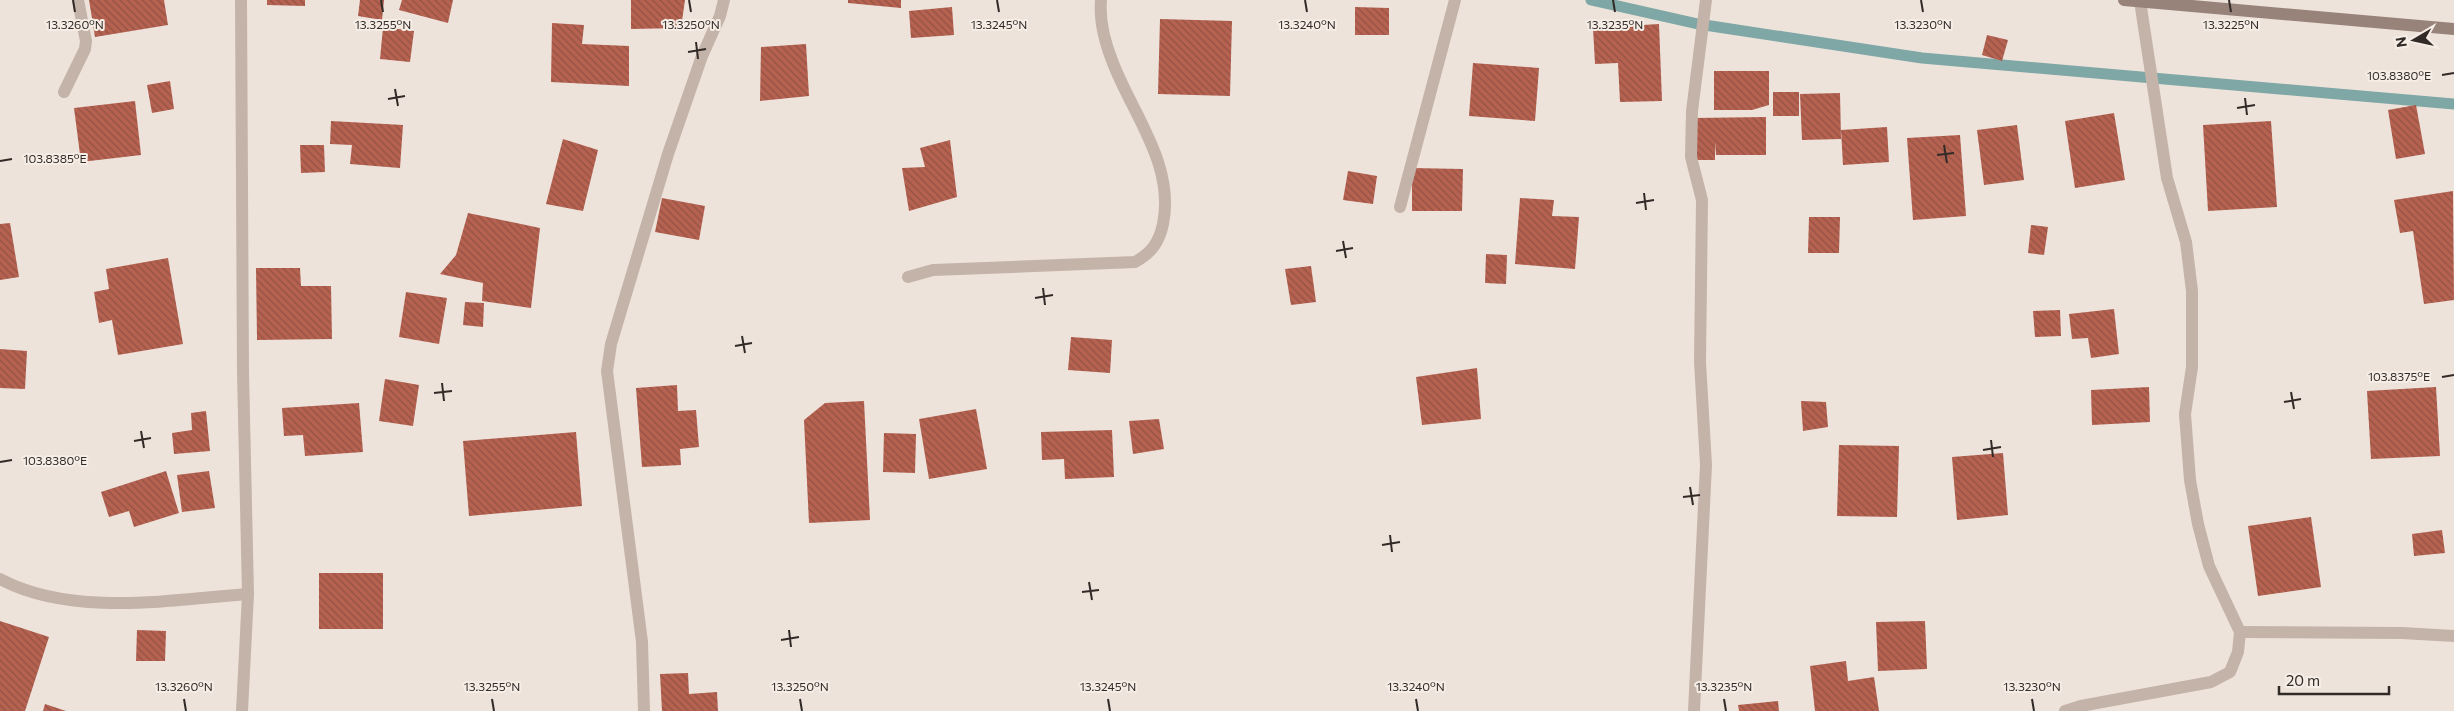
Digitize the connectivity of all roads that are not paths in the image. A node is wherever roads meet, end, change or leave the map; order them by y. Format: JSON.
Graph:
{"nodes":[{"id":1,"x":78,"y":0,"type":"edge"},
{"id":2,"x":241,"y":0,"type":"edge"},
{"id":3,"x":724,"y":0,"type":"edge"},
{"id":4,"x":1101,"y":0,"type":"edge"},
{"id":5,"x":1455,"y":0,"type":"edge"},
{"id":6,"x":1706,"y":0,"type":"edge"},
{"id":7,"x":2124,"y":0,"type":"edge"},
{"id":8,"x":2140,"y":1,"type":"junction"},
{"id":9,"x":2454,"y":29,"type":"edge"},
{"id":10,"x":64,"y":92,"type":"dead end"},
{"id":11,"x":1400,"y":207,"type":"dead end"},
{"id":12,"x":908,"y":277,"type":"dead end"},
{"id":13,"x":0,"y":579,"type":"edge"},
{"id":14,"x":248,"y":594,"type":"junction"},
{"id":15,"x":2240,"y":632,"type":"junction"},
{"id":16,"x":2454,"y":636,"type":"edge"},
{"id":17,"x":242,"y":711,"type":"edge"},
{"id":18,"x":644,"y":711,"type":"edge"},
{"id":19,"x":1694,"y":711,"type":"edge"},
{"id":20,"x":2065,"y":711,"type":"edge"}],
"edges":[{"from":1,"to":10,"type":"street"},
{"from":2,"to":14,"type":"street"},
{"from":3,"to":18,"type":"street"},
{"from":4,"to":12,"type":"street"},
{"from":5,"to":11,"type":"street"},
{"from":6,"to":19,"type":"street"},
{"from":7,"to":8,"type":"main road"},
{"from":8,"to":9,"type":"main road"},
{"from":8,"to":15,"type":"street"},
{"from":13,"to":14,"type":"street"},
{"from":14,"to":17,"type":"street"},
{"from":15,"to":16,"type":"street"},
{"from":15,"to":20,"type":"street"}]}
